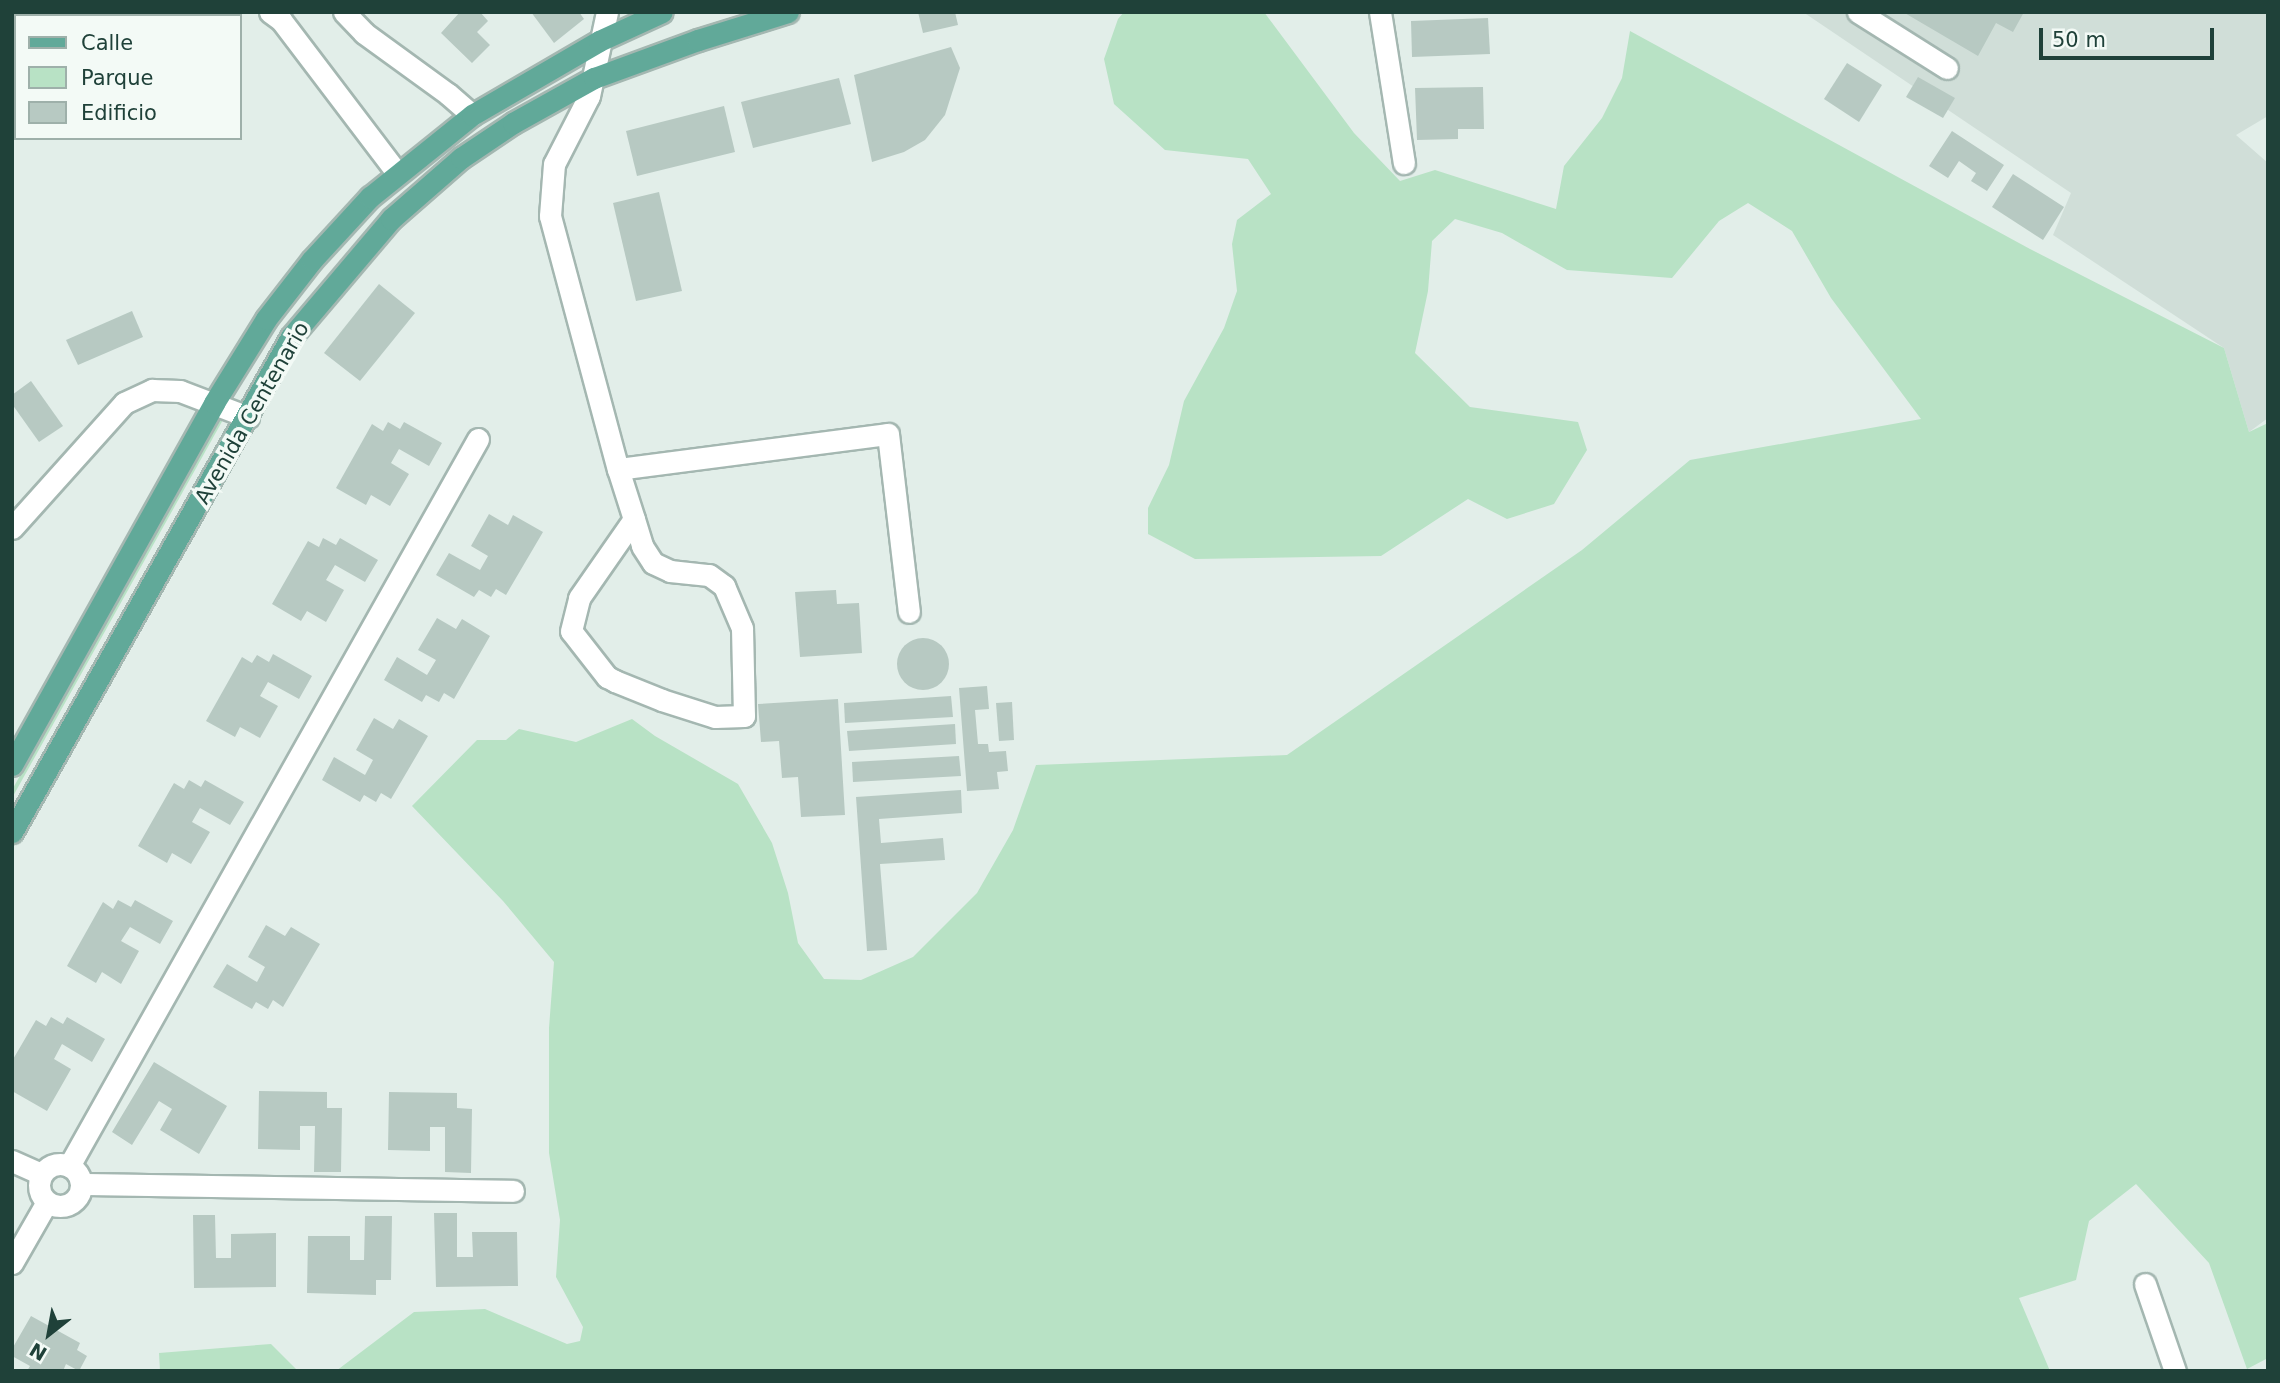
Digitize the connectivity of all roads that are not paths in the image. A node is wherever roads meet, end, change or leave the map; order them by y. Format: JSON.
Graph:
{"nodes":[{"id":1,"x":270,"y":12,"type":"edge"},
{"id":2,"x":344,"y":12,"type":"edge"},
{"id":3,"x":607,"y":12,"type":"edge"},
{"id":4,"x":788,"y":12,"type":"edge"},
{"id":5,"x":1380,"y":12,"type":"edge"},
{"id":6,"x":1858,"y":12,"type":"edge"},
{"id":7,"x":658,"y":13,"type":"edge"},
{"id":8,"x":599,"y":41,"type":"junction"},
{"id":9,"x":1947,"y":68,"type":"dead end"},
{"id":10,"x":594,"y":78,"type":"junction"},
{"id":11,"x":472,"y":115,"type":"junction"},
{"id":12,"x":1404,"y":163,"type":"dead end"},
{"id":13,"x":398,"y":174,"type":"junction"},
{"id":14,"x":214,"y":402,"type":"junction"},
{"id":15,"x":247,"y":417,"type":"junction"},
{"id":16,"x":478,"y":439,"type":"dead end"},
{"id":17,"x":618,"y":469,"type":"junction"},
{"id":18,"x":634,"y":519,"type":"junction"},
{"id":19,"x":12,"y":528,"type":"edge"},
{"id":20,"x":909,"y":612,"type":"dead end"},
{"id":21,"x":12,"y":765,"type":"edge"},
{"id":22,"x":12,"y":832,"type":"edge"},
{"id":23,"x":12,"y":1161,"type":"edge"},
{"id":24,"x":69,"y":1166,"type":"junction"},
{"id":25,"x":41,"y":1174,"type":"junction"},
{"id":26,"x":81,"y":1184,"type":"junction"},
{"id":27,"x":513,"y":1191,"type":"dead end"},
{"id":28,"x":47,"y":1202,"type":"junction"},
{"id":29,"x":12,"y":1263,"type":"edge"},
{"id":30,"x":2145,"y":1284,"type":"dead end"},
{"id":31,"x":2175,"y":1371,"type":"edge"}],
"edges":[{"from":1,"to":13,"type":"street"},
{"from":2,"to":11,"type":"street"},
{"from":3,"to":8,"type":"street"},
{"from":4,"to":10,"type":"main road","name":"Avenida Centenario"},
{"from":5,"to":12,"type":"street"},
{"from":6,"to":9,"type":"street"},
{"from":7,"to":8,"type":"main road"},
{"from":8,"to":10,"type":"street"},
{"from":8,"to":11,"type":"main road"},
{"from":10,"to":15,"type":"main road","name":"Avenida Centenario"},
{"from":10,"to":17,"type":"street"},
{"from":11,"to":13,"type":"main road"},
{"from":13,"to":14,"type":"main road"},
{"from":14,"to":15,"type":"street"},
{"from":14,"to":19,"type":"street"},
{"from":14,"to":21,"type":"main road"},
{"from":15,"to":22,"type":"main road","name":"Avenida Centenario"},
{"from":16,"to":24,"type":"street"},
{"from":17,"to":18,"type":"street"},
{"from":17,"to":20,"type":"street"},
{"from":18,"to":18,"type":"street"},
{"from":23,"to":25,"type":"street"},
{"from":24,"to":25,"type":"street"},
{"from":24,"to":26,"type":"street"},
{"from":25,"to":28,"type":"street"},
{"from":26,"to":27,"type":"street"},
{"from":26,"to":28,"type":"street"},
{"from":28,"to":29,"type":"street"},
{"from":30,"to":31,"type":"street"}]}
